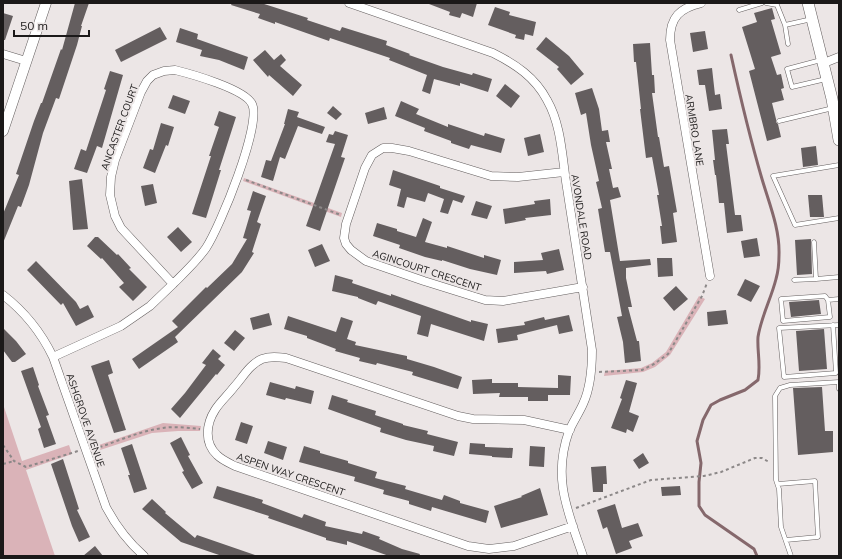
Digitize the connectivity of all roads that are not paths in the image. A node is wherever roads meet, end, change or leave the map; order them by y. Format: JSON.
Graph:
{"nodes":[{"id":1,"x":46,"y":3,"type":"edge"},
{"id":2,"x":350,"y":3,"type":"edge"},
{"id":3,"x":701,"y":3,"type":"edge"},
{"id":4,"x":762,"y":3,"type":"edge"},
{"id":5,"x":766,"y":3,"type":"edge"},
{"id":6,"x":808,"y":3,"type":"edge"},
{"id":7,"x":739,"y":10,"type":"dead end"},
{"id":8,"x":812,"y":19,"type":"junction"},
{"id":9,"x":784,"y":25,"type":"junction"},
{"id":10,"x":788,"y":44,"type":"dead end"},
{"id":11,"x":3,"y":54,"type":"edge"},
{"id":12,"x":839,"y":57,"type":"edge"},
{"id":13,"x":26,"y":61,"type":"junction"},
{"id":14,"x":823,"y":62,"type":"junction"},
{"id":15,"x":828,"y":79,"type":"junction"},
{"id":16,"x":834,"y":108,"type":"junction"},
{"id":17,"x":779,"y":121,"type":"dead end"},
{"id":18,"x":3,"y":131,"type":"edge"},
{"id":19,"x":839,"y":140,"type":"edge"},
{"id":20,"x":839,"y":165,"type":"edge"},
{"id":21,"x":564,"y":172,"type":"junction"},
{"id":22,"x":839,"y":218,"type":"edge"},
{"id":23,"x":814,"y":242,"type":"dead end"},
{"id":24,"x":710,"y":276,"type":"road end"},
{"id":25,"x":839,"y":278,"type":"edge"},
{"id":26,"x":816,"y":279,"type":"junction"},
{"id":27,"x":794,"y":280,"type":"dead end"},
{"id":28,"x":173,"y":284,"type":"junction"},
{"id":29,"x":583,"y":287,"type":"junction"},
{"id":30,"x":3,"y":295,"type":"edge"},
{"id":31,"x":839,"y":299,"type":"edge"},
{"id":32,"x":828,"y":300,"type":"junction"},
{"id":33,"x":833,"y":325,"type":"junction"},
{"id":34,"x":839,"y":325,"type":"edge"},
{"id":35,"x":53,"y":357,"type":"junction"},
{"id":36,"x":837,"y":373,"type":"edge"},
{"id":37,"x":839,"y":390,"type":"edge"},
{"id":38,"x":570,"y":430,"type":"junction"},
{"id":39,"x":778,"y":484,"type":"junction"},
{"id":40,"x":573,"y":526,"type":"junction"},
{"id":41,"x":786,"y":540,"type":"junction"},
{"id":42,"x":144,"y":556,"type":"edge"},
{"id":43,"x":583,"y":556,"type":"edge"},
{"id":44,"x":791,"y":556,"type":"edge"}],
"edges":[{"from":1,"to":13,"type":"street"},
{"from":2,"to":21,"type":"street","name":"AVONDALE ROAD"},
{"from":3,"to":24,"type":"street","name":"ARMBRO LANE"},
{"from":4,"to":7,"type":"lane"},
{"from":5,"to":9,"type":"lane"},
{"from":6,"to":8,"type":"main road"},
{"from":8,"to":9,"type":"lane"},
{"from":8,"to":14,"type":"main road"},
{"from":9,"to":10,"type":"lane"},
{"from":11,"to":13,"type":"street"},
{"from":12,"to":14,"type":"street"},
{"from":13,"to":18,"type":"street"},
{"from":14,"to":15,"type":"main road"},
{"from":14,"to":15,"type":"lane"},
{"from":15,"to":16,"type":"main road"},
{"from":16,"to":17,"type":"lane"},
{"from":16,"to":19,"type":"main road"},
{"from":20,"to":22,"type":"lane"},
{"from":21,"to":29,"type":"street","name":"AVONDALE ROAD"},
{"from":21,"to":29,"type":"street","name":"AGINCOURT CRESCENT"},
{"from":23,"to":26,"type":"lane"},
{"from":25,"to":26,"type":"lane"},
{"from":26,"to":27,"type":"lane"},
{"from":28,"to":28,"type":"street","name":"ANCASTER COURT"},
{"from":28,"to":35,"type":"street","name":"ANCASTER COURT"},
{"from":29,"to":38,"type":"street","name":"AVONDALE ROAD"},
{"from":30,"to":35,"type":"street","name":"ASHGROVE AVENUE"},
{"from":31,"to":32,"type":"lane"},
{"from":32,"to":32,"type":"lane"},
{"from":33,"to":34,"type":"lane"},
{"from":33,"to":36,"type":"lane"},
{"from":33,"to":36,"type":"lane"},
{"from":35,"to":42,"type":"street","name":"ASHGROVE AVENUE"},
{"from":37,"to":39,"type":"lane"},
{"from":38,"to":40,"type":"street","name":"AVONDALE ROAD"},
{"from":38,"to":40,"type":"street","name":"ASPEN WAY CRESCENT"},
{"from":39,"to":41,"type":"lane"},
{"from":39,"to":41,"type":"lane"},
{"from":40,"to":43,"type":"street","name":"AVONDALE ROAD"},
{"from":41,"to":44,"type":"lane"}]}
